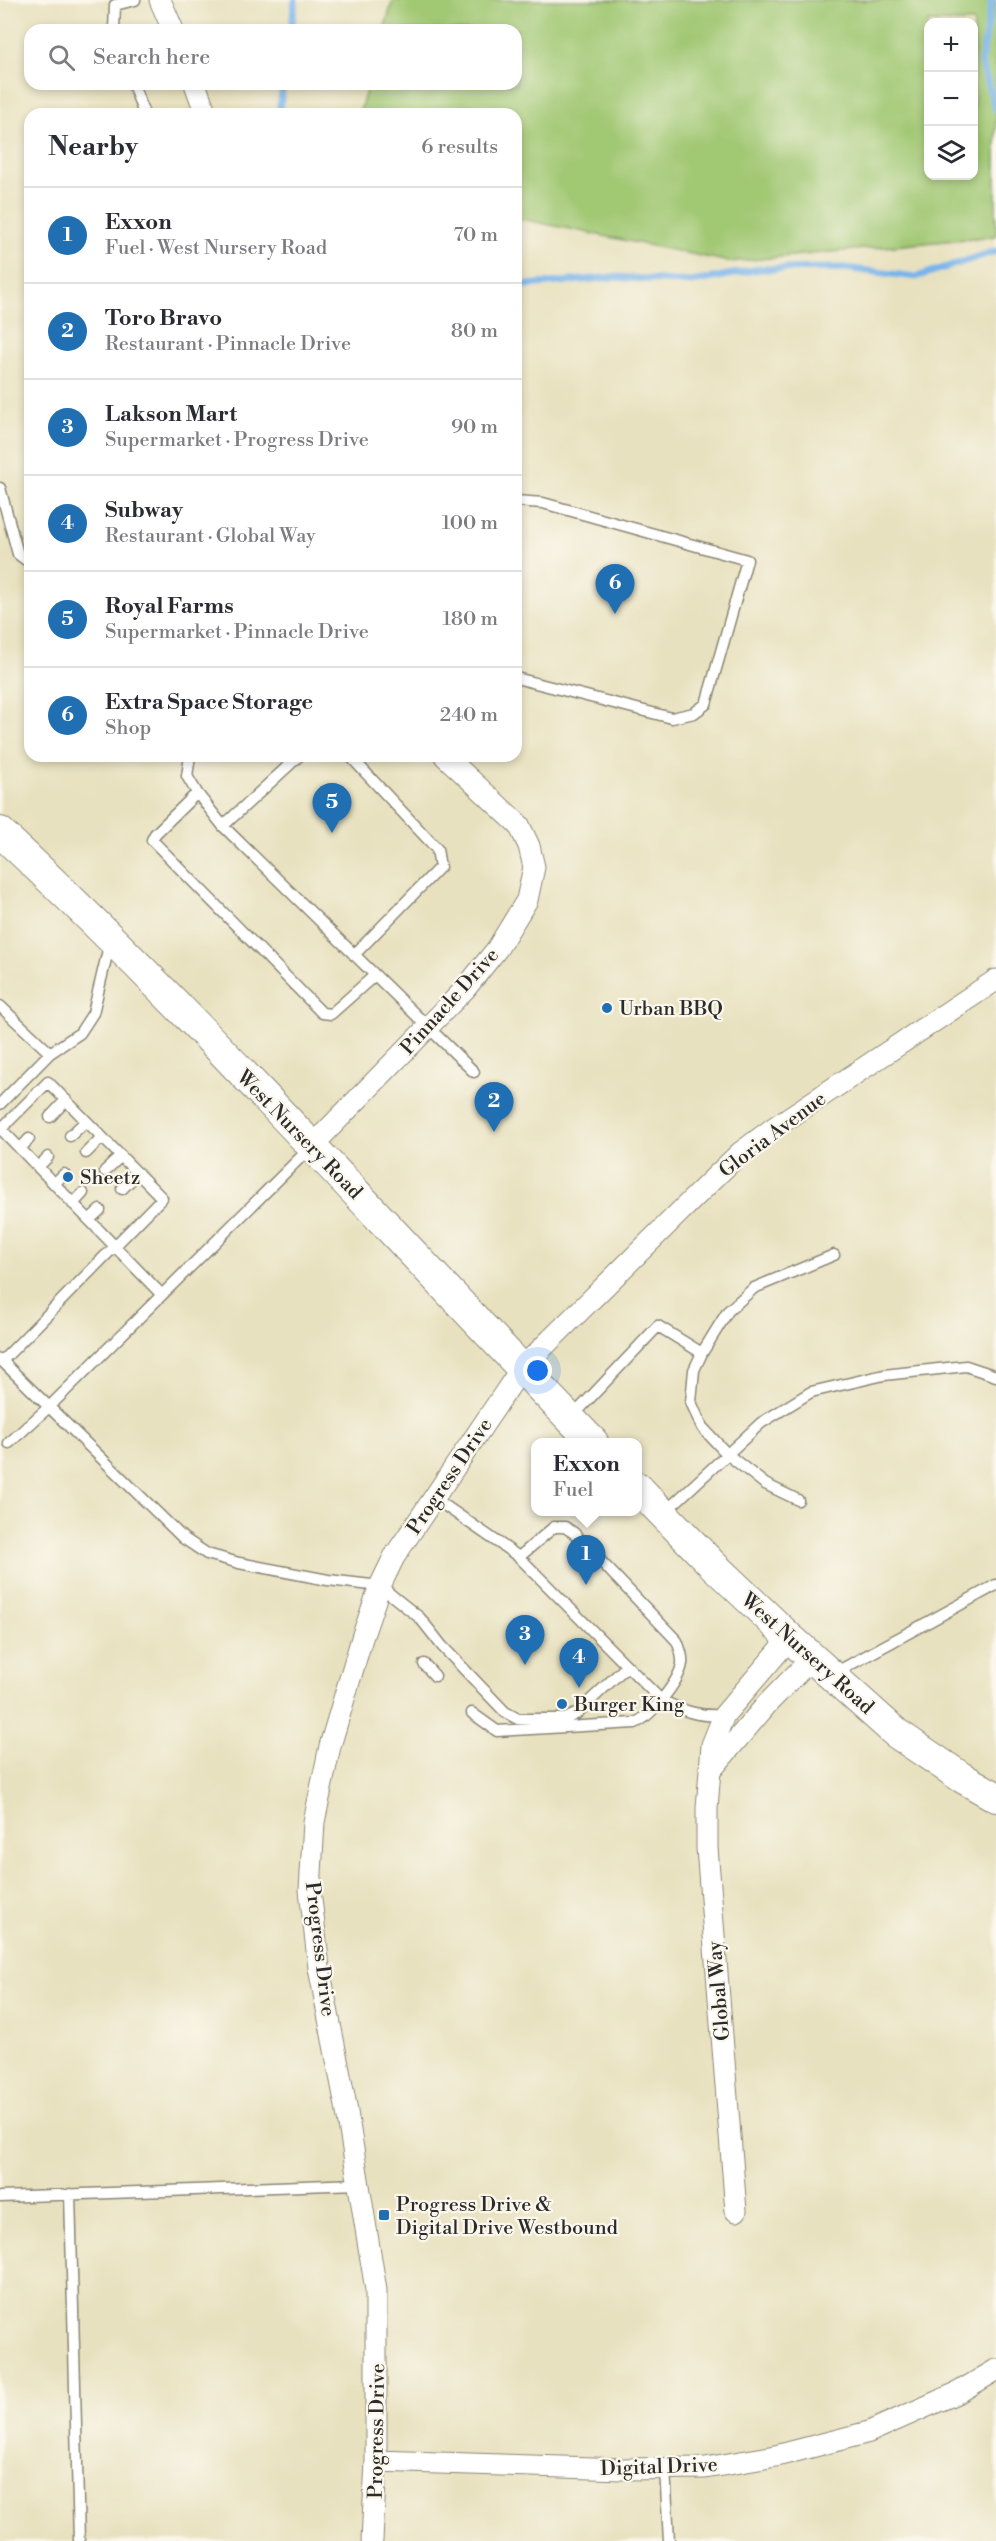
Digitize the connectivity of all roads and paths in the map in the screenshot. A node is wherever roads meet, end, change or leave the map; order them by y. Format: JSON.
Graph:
{"nodes":[{"id":1,"x":135,"y":0,"type":"edge"},
{"id":2,"x":160,"y":0,"type":"edge"},
{"id":3,"x":112,"y":3,"type":"edge"},
{"id":4,"x":114,"y":24,"type":"edge"},
{"id":5,"x":170,"y":24,"type":"edge"},
{"id":6,"x":135,"y":90,"type":"edge"},
{"id":7,"x":197,"y":90,"type":"edge"},
{"id":8,"x":142,"y":108,"type":"edge"},
{"id":9,"x":204,"y":108,"type":"edge"},
{"id":10,"x":0,"y":488,"type":"edge"},
{"id":11,"x":522,"y":501,"type":"edge"},
{"id":12,"x":24,"y":558,"type":"edge"},
{"id":13,"x":522,"y":680,"type":"edge"},
{"id":14,"x":189,"y":762,"type":"edge"},
{"id":15,"x":292,"y":762,"type":"edge"},
{"id":16,"x":356,"y":762,"type":"edge"},
{"id":17,"x":451,"y":762,"type":"edge"},
{"id":18,"x":197,"y":793,"type":"junction"},
{"id":19,"x":223,"y":826,"type":"junction"},
{"id":20,"x":0,"y":832,"type":"edge"},
{"id":21,"x":110,"y":939,"type":"junction"},
{"id":22,"x":354,"y":955,"type":"junction"},
{"id":23,"x":375,"y":975,"type":"junction"},
{"id":24,"x":996,"y":980,"type":"edge"},
{"id":25,"x":0,"y":1006,"type":"edge"},
{"id":26,"x":428,"y":1027,"type":"junction"},
{"id":27,"x":50,"y":1053,"type":"junction"},
{"id":28,"x":474,"y":1072,"type":"dead end"},
{"id":29,"x":66,"y":1100,"type":"junction"},
{"id":30,"x":0,"y":1104,"type":"edge"},
{"id":31,"x":50,"y":1117,"type":"dead end"},
{"id":32,"x":86,"y":1120,"type":"junction"},
{"id":33,"x":0,"y":1129,"type":"edge"},
{"id":34,"x":70,"y":1136,"type":"dead end"},
{"id":35,"x":102,"y":1137,"type":"junction"},
{"id":36,"x":29,"y":1138,"type":"dead end"},
{"id":37,"x":312,"y":1146,"type":"junction"},
{"id":38,"x":20,"y":1149,"type":"junction"},
{"id":39,"x":86,"y":1153,"type":"dead end"},
{"id":40,"x":121,"y":1156,"type":"junction"},
{"id":41,"x":48,"y":1157,"type":"dead end"},
{"id":42,"x":38,"y":1167,"type":"junction"},
{"id":43,"x":105,"y":1171,"type":"dead end"},
{"id":44,"x":138,"y":1173,"type":"junction"},
{"id":45,"x":64,"y":1174,"type":"dead end"},
{"id":46,"x":54,"y":1184,"type":"junction"},
{"id":47,"x":122,"y":1189,"type":"dead end"},
{"id":48,"x":83,"y":1193,"type":"dead end"},
{"id":49,"x":73,"y":1204,"type":"junction"},
{"id":50,"x":100,"y":1210,"type":"dead end"},
{"id":51,"x":89,"y":1220,"type":"junction"},
{"id":52,"x":114,"y":1246,"type":"junction"},
{"id":53,"x":834,"y":1255,"type":"dead end"},
{"id":54,"x":162,"y":1295,"type":"junction"},
{"id":55,"x":702,"y":1353,"type":"junction"},
{"id":56,"x":1,"y":1360,"type":"edge"},
{"id":57,"x":521,"y":1370,"type":"junction"},
{"id":58,"x":996,"y":1376,"type":"edge"},
{"id":59,"x":49,"y":1407,"type":"junction"},
{"id":60,"x":570,"y":1419,"type":"junction"},
{"id":61,"x":588,"y":1438,"type":"edge"},
{"id":62,"x":9,"y":1443,"type":"dead end"},
{"id":63,"x":727,"y":1454,"type":"junction"},
{"id":64,"x":642,"y":1493,"type":"edge"},
{"id":65,"x":434,"y":1498,"type":"junction"},
{"id":66,"x":798,"y":1500,"type":"dead end"},
{"id":67,"x":663,"y":1514,"type":"junction"},
{"id":68,"x":519,"y":1557,"type":"junction"},
{"id":69,"x":996,"y":1585,"type":"edge"},
{"id":70,"x":380,"y":1586,"type":"junction"},
{"id":71,"x":790,"y":1638,"type":"junction"},
{"id":72,"x":424,"y":1664,"type":"dead end"},
{"id":73,"x":627,"y":1666,"type":"junction"},
{"id":74,"x":821,"y":1667,"type":"junction"},
{"id":75,"x":435,"y":1677,"type":"dead end"},
{"id":76,"x":661,"y":1700,"type":"junction"},
{"id":77,"x":472,"y":1713,"type":"dead end"},
{"id":78,"x":724,"y":1715,"type":"junction"},
{"id":79,"x":711,"y":1770,"type":"junction"},
{"id":80,"x":996,"y":1797,"type":"edge"},
{"id":81,"x":358,"y":2184,"type":"junction"},
{"id":82,"x":70,"y":2194,"type":"junction"},
{"id":83,"x":0,"y":2197,"type":"edge"},
{"id":84,"x":736,"y":2211,"type":"dead end"},
{"id":85,"x":996,"y":2370,"type":"edge"},
{"id":86,"x":376,"y":2461,"type":"junction"},
{"id":87,"x":665,"y":2469,"type":"junction"},
{"id":88,"x":80,"y":2541,"type":"edge"},
{"id":89,"x":372,"y":2541,"type":"edge"},
{"id":90,"x":669,"y":2541,"type":"edge"}],
"edges":[{"from":1,"to":3,"type":"lane"},
{"from":2,"to":5,"type":"street"},
{"from":3,"to":4,"type":"lane"},
{"from":6,"to":8,"type":"lane"},
{"from":7,"to":9,"type":"street"},
{"from":10,"to":12,"type":"lane"},
{"from":11,"to":13,"type":"lane"},
{"from":14,"to":18,"type":"lane"},
{"from":15,"to":19,"type":"lane"},
{"from":16,"to":22,"type":"lane"},
{"from":17,"to":26,"type":"street","name":"Pinnacle Drive"},
{"from":18,"to":19,"type":"lane"},
{"from":18,"to":23,"type":"lane"},
{"from":19,"to":22,"type":"lane"},
{"from":20,"to":21,"type":"main road","name":"West Nursery Road"},
{"from":21,"to":27,"type":"lane"},
{"from":21,"to":37,"type":"main road","name":"West Nursery Road"},
{"from":22,"to":23,"type":"lane"},
{"from":23,"to":26,"type":"lane"},
{"from":24,"to":57,"type":"street","name":"Gloria Avenue"},
{"from":25,"to":27,"type":"lane"},
{"from":26,"to":28,"type":"lane"},
{"from":26,"to":37,"type":"street","name":"Pinnacle Drive"},
{"from":27,"to":30,"type":"lane"},
{"from":29,"to":31,"type":"lane"},
{"from":29,"to":32,"type":"lane"},
{"from":29,"to":33,"type":"lane"},
{"from":32,"to":34,"type":"lane"},
{"from":32,"to":35,"type":"lane"},
{"from":33,"to":38,"type":"lane"},
{"from":35,"to":39,"type":"lane"},
{"from":35,"to":40,"type":"lane"},
{"from":36,"to":38,"type":"lane"},
{"from":37,"to":54,"type":"lane"},
{"from":37,"to":57,"type":"main road","name":"West Nursery Road"},
{"from":38,"to":42,"type":"lane"},
{"from":40,"to":43,"type":"lane"},
{"from":40,"to":44,"type":"lane"},
{"from":41,"to":42,"type":"lane"},
{"from":42,"to":46,"type":"lane"},
{"from":44,"to":47,"type":"lane"},
{"from":44,"to":52,"type":"lane"},
{"from":45,"to":46,"type":"lane"},
{"from":46,"to":49,"type":"lane"},
{"from":48,"to":49,"type":"lane"},
{"from":49,"to":51,"type":"lane"},
{"from":50,"to":51,"type":"lane"},
{"from":51,"to":52,"type":"lane"},
{"from":52,"to":54,"type":"lane"},
{"from":52,"to":56,"type":"lane"},
{"from":53,"to":55,"type":"lane"},
{"from":54,"to":59,"type":"lane"},
{"from":55,"to":60,"type":"lane"},
{"from":55,"to":63,"type":"lane"},
{"from":56,"to":59,"type":"lane"},
{"from":57,"to":60,"type":"main road","name":"West Nursery Road"},
{"from":57,"to":65,"type":"street","name":"Progress Drive"},
{"from":58,"to":63,"type":"lane"},
{"from":59,"to":62,"type":"lane"},
{"from":59,"to":70,"type":"lane"},
{"from":60,"to":61,"type":"main road","name":"West Nursery Road"},
{"from":63,"to":66,"type":"lane"},
{"from":63,"to":67,"type":"lane"},
{"from":64,"to":67,"type":"main road","name":"West Nursery Road"},
{"from":65,"to":68,"type":"lane"},
{"from":65,"to":70,"type":"street","name":"Progress Drive"},
{"from":67,"to":71,"type":"main road","name":"West Nursery Road"},
{"from":68,"to":73,"type":"lane"},
{"from":68,"to":76,"type":"lane"},
{"from":69,"to":74,"type":"lane"},
{"from":70,"to":73,"type":"lane"},
{"from":70,"to":81,"type":"street","name":"Progress Drive"},
{"from":71,"to":74,"type":"main road","name":"West Nursery Road"},
{"from":71,"to":78,"type":"street","name":"Global Way"},
{"from":72,"to":75,"type":"lane"},
{"from":73,"to":76,"type":"lane"},
{"from":74,"to":79,"type":"street"},
{"from":74,"to":80,"type":"main road","name":"West Nursery Road"},
{"from":76,"to":77,"type":"lane"},
{"from":76,"to":78,"type":"lane"},
{"from":78,"to":79,"type":"street","name":"Global Way"},
{"from":79,"to":84,"type":"street","name":"Global Way"},
{"from":81,"to":82,"type":"lane"},
{"from":81,"to":86,"type":"street","name":"Progress Drive"},
{"from":82,"to":83,"type":"lane"},
{"from":82,"to":88,"type":"lane"},
{"from":85,"to":87,"type":"street","name":"Digital Drive"},
{"from":86,"to":87,"type":"street","name":"Digital Drive"},
{"from":86,"to":89,"type":"street","name":"Progress Drive"},
{"from":87,"to":90,"type":"lane"}]}
